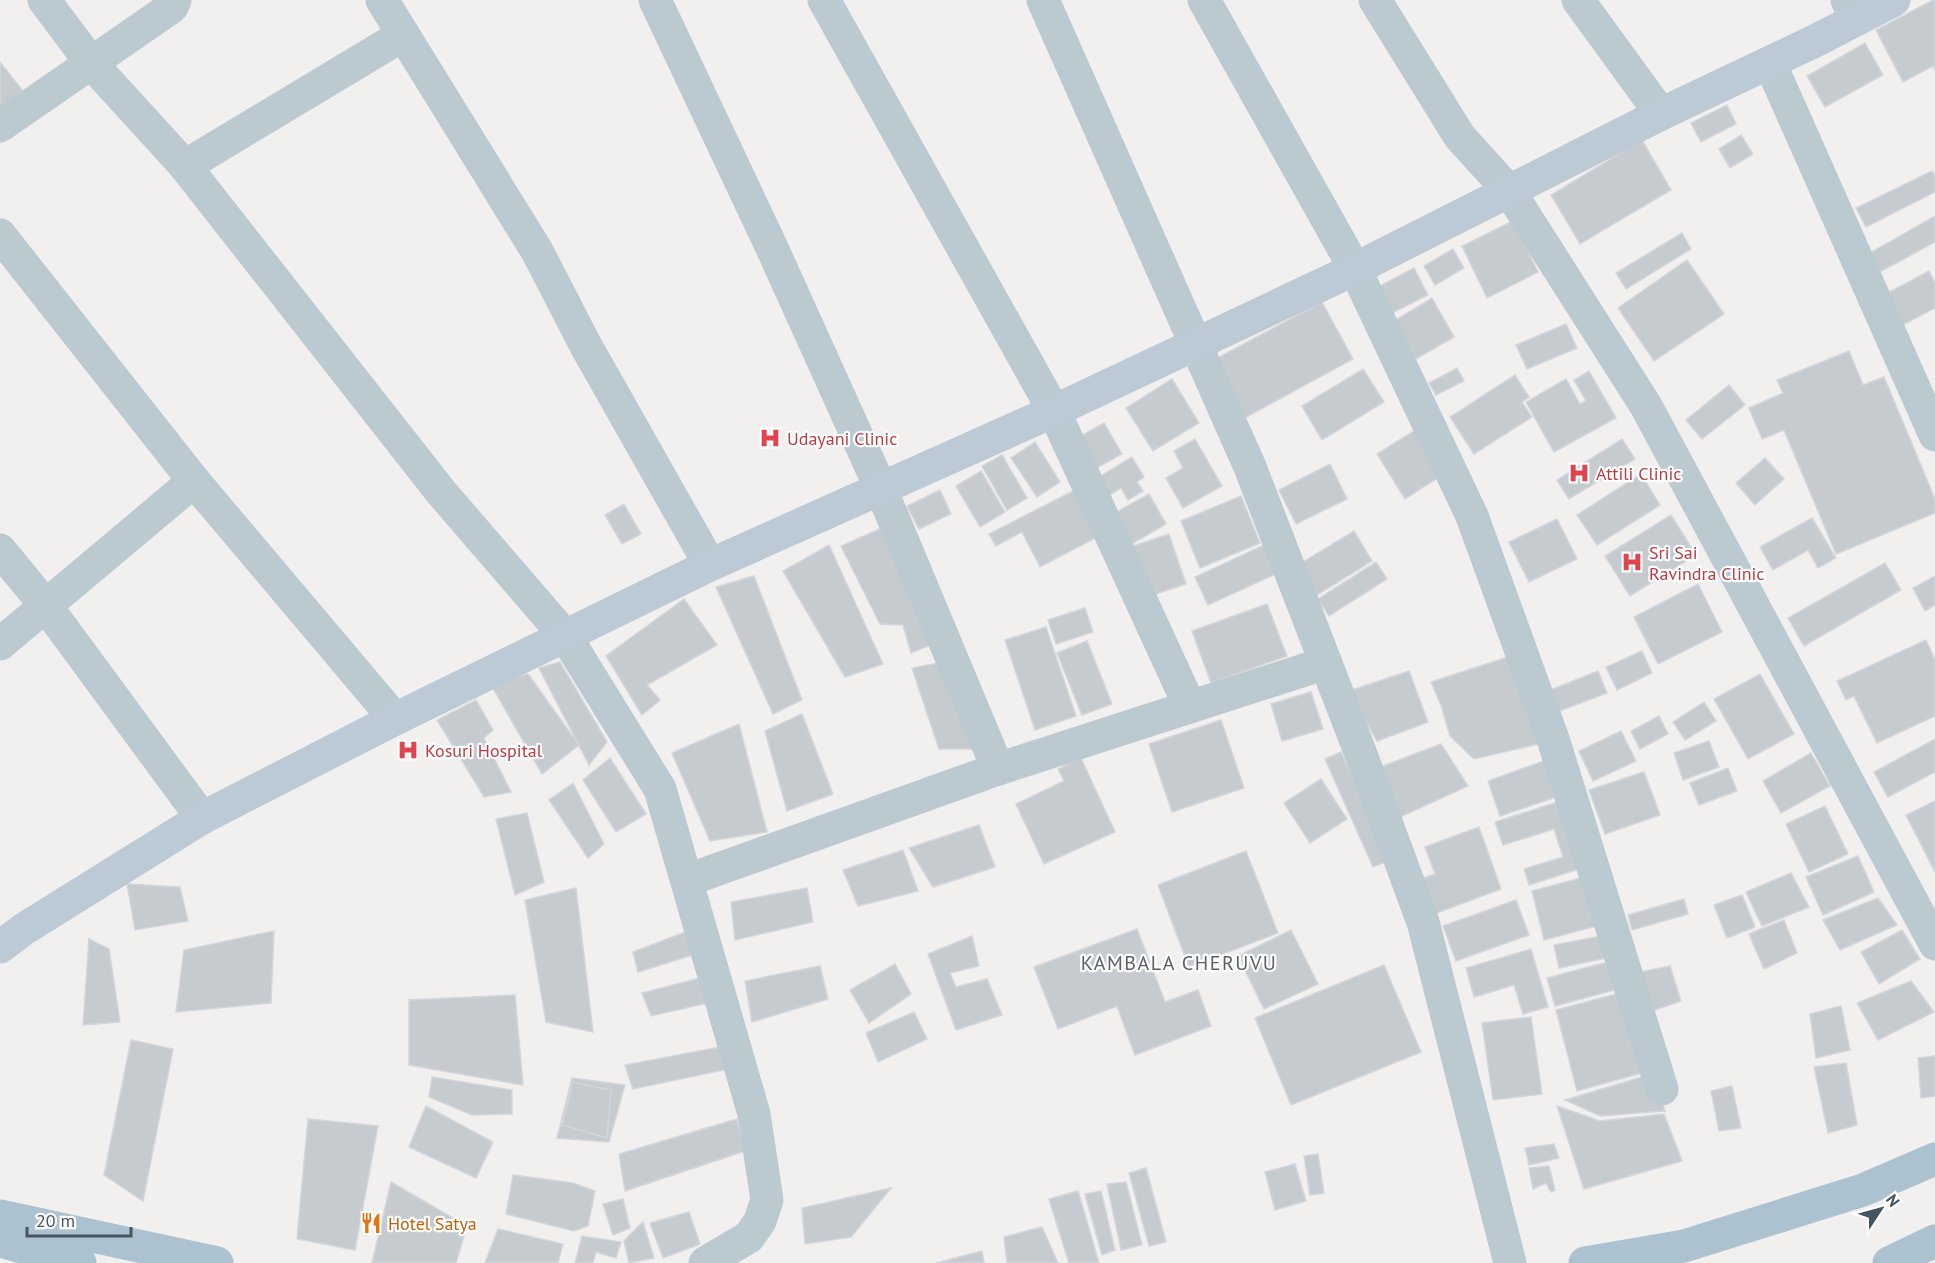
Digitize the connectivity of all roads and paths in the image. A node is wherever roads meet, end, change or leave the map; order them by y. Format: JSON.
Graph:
{"nodes":[{"id":1,"x":44,"y":0,"type":"edge"},
{"id":2,"x":175,"y":0,"type":"edge"},
{"id":3,"x":382,"y":0,"type":"edge"},
{"id":4,"x":655,"y":0,"type":"edge"},
{"id":5,"x":825,"y":0,"type":"edge"},
{"id":6,"x":1043,"y":0,"type":"edge"},
{"id":7,"x":1204,"y":0,"type":"edge"},
{"id":8,"x":1375,"y":0,"type":"edge"},
{"id":9,"x":1578,"y":0,"type":"edge"},
{"id":10,"x":1894,"y":0,"type":"edge"},
{"id":11,"x":1852,"y":10,"type":"edge"},
{"id":12,"x":403,"y":35,"type":"junction"},
{"id":13,"x":1770,"y":63,"type":"junction"},
{"id":14,"x":92,"y":64,"type":"junction"},
{"id":15,"x":1661,"y":114,"type":"junction"},
{"id":16,"x":0,"y":126,"type":"edge"},
{"id":17,"x":185,"y":166,"type":"junction"},
{"id":18,"x":1510,"y":192,"type":"junction"},
{"id":19,"x":0,"y":235,"type":"edge"},
{"id":20,"x":1355,"y":269,"type":"junction"},
{"id":21,"x":1195,"y":344,"type":"junction"},
{"id":22,"x":1054,"y":411,"type":"junction"},
{"id":23,"x":1935,"y":435,"type":"edge"},
{"id":24,"x":194,"y":481,"type":"junction"},
{"id":25,"x":881,"y":489,"type":"junction"},
{"id":26,"x":0,"y":550,"type":"edge"},
{"id":27,"x":710,"y":565,"type":"junction"},
{"id":28,"x":46,"y":606,"type":"junction"},
{"id":29,"x":566,"y":637,"type":"junction"},
{"id":30,"x":0,"y":644,"type":"edge"},
{"id":31,"x":1326,"y":663,"type":"junction"},
{"id":32,"x":1190,"y":707,"type":"junction"},
{"id":33,"x":395,"y":719,"type":"junction"},
{"id":34,"x":999,"y":769,"type":"junction"},
{"id":35,"x":202,"y":819,"type":"junction"},
{"id":36,"x":688,"y":880,"type":"junction"},
{"id":37,"x":1935,"y":944,"type":"edge"},
{"id":38,"x":0,"y":947,"type":"edge"},
{"id":39,"x":1662,"y":1089,"type":"dead end"},
{"id":40,"x":1935,"y":1160,"type":"edge"},
{"id":41,"x":0,"y":1216,"type":"edge"},
{"id":42,"x":0,"y":1241,"type":"edge"},
{"id":43,"x":1935,"y":1241,"type":"edge"},
{"id":44,"x":80,"y":1263,"type":"edge"},
{"id":45,"x":217,"y":1263,"type":"edge"},
{"id":46,"x":705,"y":1263,"type":"edge"},
{"id":47,"x":1510,"y":1263,"type":"edge"},
{"id":48,"x":1586,"y":1263,"type":"edge"},
{"id":49,"x":1889,"y":1263,"type":"edge"}],
"edges":[{"from":1,"to":14,"type":"street"},
{"from":2,"to":14,"type":"street"},
{"from":3,"to":12,"type":"street"},
{"from":4,"to":25,"type":"street"},
{"from":5,"to":22,"type":"street"},
{"from":6,"to":21,"type":"street"},
{"from":7,"to":20,"type":"street"},
{"from":8,"to":18,"type":"street"},
{"from":9,"to":15,"type":"street"},
{"from":10,"to":11,"type":"street"},
{"from":11,"to":13,"type":"street"},
{"from":12,"to":17,"type":"street"},
{"from":12,"to":27,"type":"street"},
{"from":13,"to":15,"type":"street"},
{"from":13,"to":23,"type":"street"},
{"from":14,"to":16,"type":"street"},
{"from":14,"to":17,"type":"street"},
{"from":15,"to":18,"type":"street"},
{"from":17,"to":29,"type":"street"},
{"from":18,"to":20,"type":"street"},
{"from":18,"to":37,"type":"street"},
{"from":19,"to":24,"type":"street"},
{"from":20,"to":21,"type":"street"},
{"from":20,"to":39,"type":"street"},
{"from":21,"to":22,"type":"street"},
{"from":21,"to":31,"type":"street"},
{"from":22,"to":25,"type":"street"},
{"from":22,"to":32,"type":"street"},
{"from":24,"to":28,"type":"street"},
{"from":24,"to":33,"type":"street"},
{"from":25,"to":27,"type":"street"},
{"from":25,"to":34,"type":"street"},
{"from":26,"to":28,"type":"street"},
{"from":27,"to":29,"type":"street"},
{"from":28,"to":30,"type":"street"},
{"from":28,"to":35,"type":"street"},
{"from":29,"to":33,"type":"street"},
{"from":29,"to":36,"type":"street"},
{"from":31,"to":32,"type":"street"},
{"from":31,"to":47,"type":"street"},
{"from":32,"to":34,"type":"street"},
{"from":33,"to":35,"type":"street"},
{"from":34,"to":36,"type":"street"},
{"from":35,"to":38,"type":"street"},
{"from":36,"to":46,"type":"street"},
{"from":40,"to":48,"type":"main road"},
{"from":41,"to":45,"type":"main road"},
{"from":42,"to":44,"type":"main road"},
{"from":43,"to":49,"type":"main road"}]}
